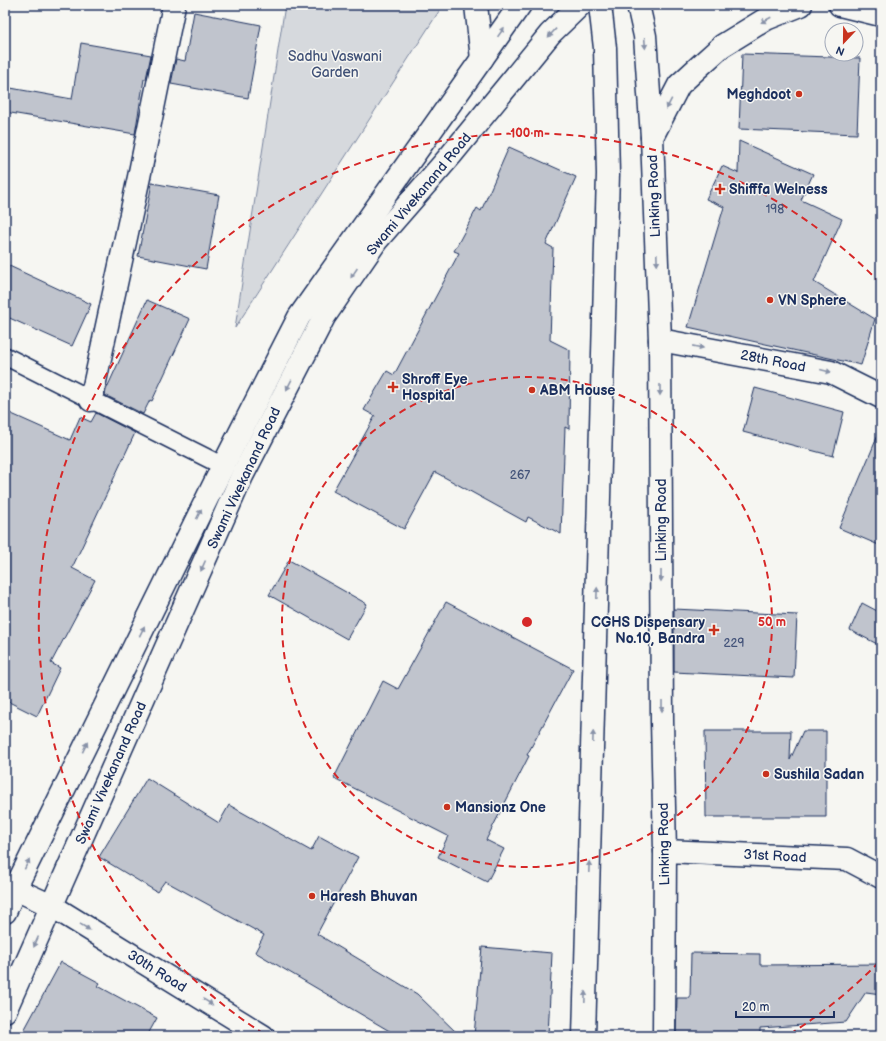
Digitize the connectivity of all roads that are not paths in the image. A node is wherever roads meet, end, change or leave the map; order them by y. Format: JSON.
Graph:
{"nodes":[{"id":1,"x":174,"y":5,"type":"edge"},
{"id":2,"x":476,"y":5,"type":"edge"},
{"id":3,"x":520,"y":5,"type":"edge"},
{"id":4,"x":580,"y":5,"type":"edge"},
{"id":5,"x":600,"y":5,"type":"edge"},
{"id":6,"x":638,"y":5,"type":"edge"},
{"id":7,"x":802,"y":5,"type":"edge"},
{"id":8,"x":840,"y":5,"type":"edge"},
{"id":9,"x":881,"y":15,"type":"edge"},
{"id":10,"x":482,"y":59,"type":"junction"},
{"id":11,"x":652,"y":137,"type":"junction"},
{"id":12,"x":660,"y":340,"type":"junction"},
{"id":13,"x":5,"y":356,"type":"edge"},
{"id":14,"x":881,"y":397,"type":"edge"},
{"id":15,"x":91,"y":400,"type":"junction"},
{"id":16,"x":261,"y":416,"type":"junction"},
{"id":17,"x":223,"y":466,"type":"junction"},
{"id":18,"x":665,"y":851,"type":"junction"},
{"id":19,"x":881,"y":877,"type":"edge"},
{"id":20,"x":10,"y":887,"type":"edge"},
{"id":21,"x":52,"y":906,"type":"junction"},
{"id":22,"x":5,"y":912,"type":"edge"},
{"id":23,"x":5,"y":1011,"type":"edge"},
{"id":24,"x":262,"y":1036,"type":"edge"},
{"id":25,"x":584,"y":1036,"type":"edge"},
{"id":26,"x":664,"y":1036,"type":"edge"}],
"edges":[{"from":1,"to":15,"type":"main road"},
{"from":2,"to":10,"type":"main road"},
{"from":10,"to":3,"type":"main road","name":"Swami Vivekanand Road","one_way":true},
{"from":4,"to":16,"type":"main road","name":"Swami Vivekanand Road","one_way":true},
{"from":25,"to":5,"type":"main road","one_way":true},
{"from":6,"to":11,"type":"main road","name":"Linking Road","one_way":true},
{"from":7,"to":11,"type":"main road","one_way":true},
{"from":8,"to":9,"type":"main road"},
{"from":10,"to":16,"type":"main road","name":"Swami Vivekanand Road"},
{"from":11,"to":12,"type":"main road","name":"Linking Road","one_way":true},
{"from":12,"to":14,"type":"main road","name":"28th Road","one_way":true},
{"from":12,"to":18,"type":"main road","name":"Linking Road","one_way":true},
{"from":13,"to":15,"type":"lane"},
{"from":15,"to":17,"type":"lane"},
{"from":16,"to":17,"type":"main road","name":"Swami Vivekanand Road"},
{"from":16,"to":21,"type":"main road","name":"Swami Vivekanand Road","one_way":true},
{"from":20,"to":17,"type":"main road","name":"Swami Vivekanand Road","one_way":true},
{"from":18,"to":19,"type":"main road","name":"31st Road"},
{"from":18,"to":26,"type":"main road","name":"Linking Road"},
{"from":20,"to":21,"type":"main road","name":"30th Road"},
{"from":20,"to":22,"type":"main road","name":"Swami Vivekanand Road"},
{"from":21,"to":23,"type":"main road","name":"Swami Vivekanand Road","one_way":true},
{"from":21,"to":24,"type":"main road","name":"30th Road","one_way":true}]}
